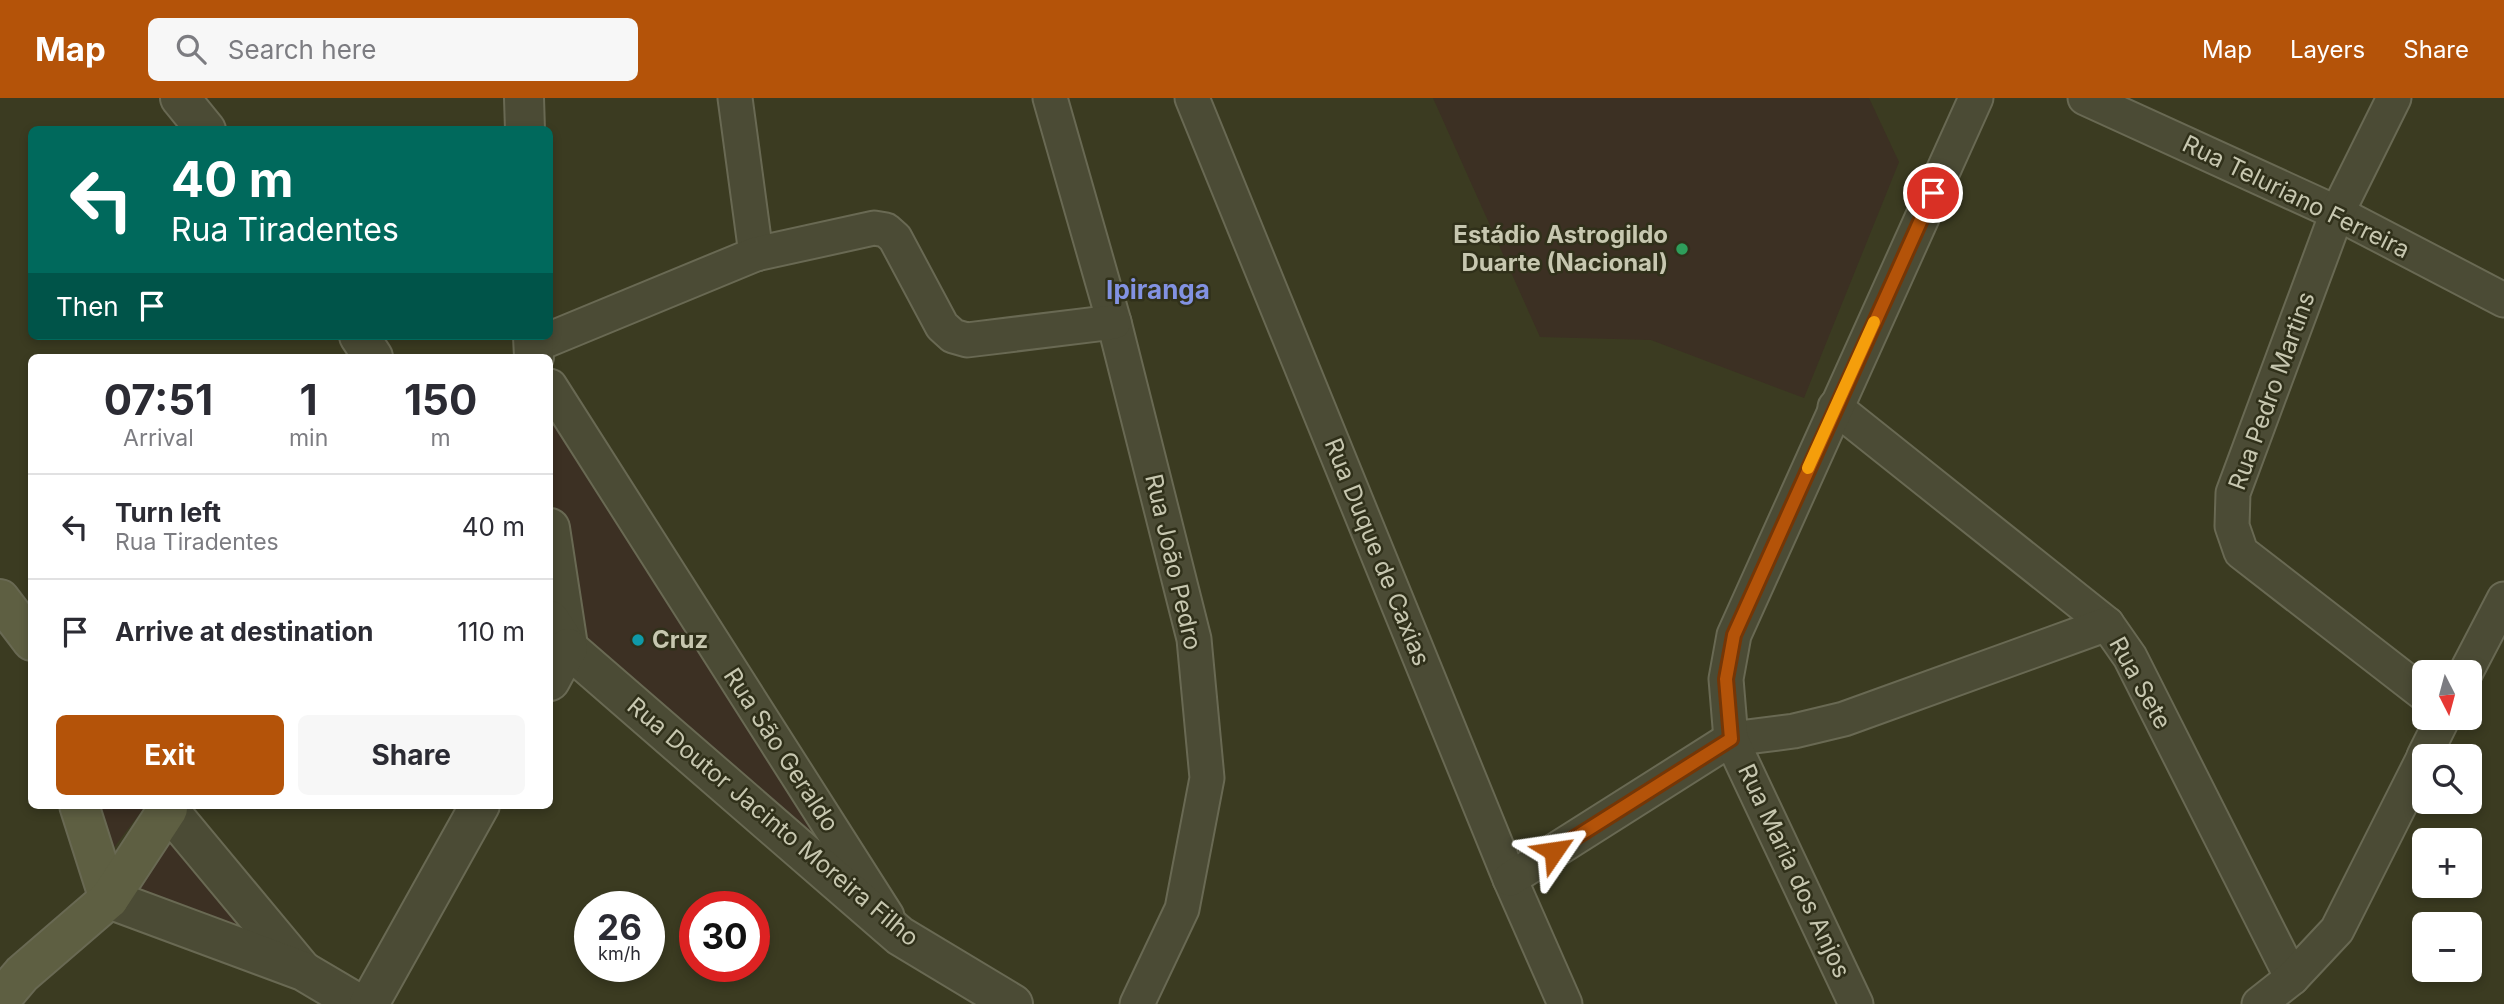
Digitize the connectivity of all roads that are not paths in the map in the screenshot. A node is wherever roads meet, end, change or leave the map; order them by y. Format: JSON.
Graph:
{"nodes":[{"id":1,"x":180,"y":98,"type":"edge"},
{"id":2,"x":524,"y":98,"type":"edge"},
{"id":3,"x":735,"y":98,"type":"edge"},
{"id":4,"x":1049,"y":98,"type":"edge"},
{"id":5,"x":1192,"y":98,"type":"edge"},
{"id":6,"x":1976,"y":98,"type":"edge"},
{"id":7,"x":2085,"y":98,"type":"edge"},
{"id":8,"x":2394,"y":98,"type":"edge"},
{"id":9,"x":203,"y":126,"type":"edge"},
{"id":10,"x":525,"y":126,"type":"edge"},
{"id":11,"x":2337,"y":213,"type":"junction"},
{"id":12,"x":756,"y":254,"type":"junction"},
{"id":13,"x":2504,"y":300,"type":"edge"},
{"id":14,"x":1114,"y":322,"type":"junction"},
{"id":15,"x":553,"y":338,"type":"edge"},
{"id":16,"x":553,"y":391,"type":"edge"},
{"id":17,"x":1835,"y":407,"type":"junction"},
{"id":18,"x":553,"y":563,"type":"edge"},
{"id":19,"x":0,"y":599,"type":"edge"},
{"id":20,"x":2504,"y":599,"type":"edge"},
{"id":21,"x":2107,"y":624,"type":"junction"},
{"id":22,"x":559,"y":634,"type":"edge"},
{"id":23,"x":28,"y":641,"type":"edge"},
{"id":24,"x":2472,"y":660,"type":"edge"},
{"id":25,"x":553,"y":665,"type":"edge"},
{"id":26,"x":2412,"y":685,"type":"edge"},
{"id":27,"x":1731,"y":739,"type":"junction"},
{"id":28,"x":2412,"y":780,"type":"edge"},
{"id":29,"x":80,"y":809,"type":"edge"},
{"id":30,"x":165,"y":809,"type":"edge"},
{"id":31,"x":168,"y":809,"type":"edge"},
{"id":32,"x":478,"y":809,"type":"edge"},
{"id":33,"x":1510,"y":879,"type":"junction"},
{"id":34,"x":109,"y":899,"type":"junction"},
{"id":35,"x":900,"y":936,"type":"junction"},
{"id":36,"x":303,"y":971,"type":"junction"},
{"id":37,"x":2292,"y":978,"type":"junction"},
{"id":38,"x":11,"y":987,"type":"edge"},
{"id":39,"x":359,"y":1004,"type":"edge"},
{"id":40,"x":369,"y":1004,"type":"edge"},
{"id":41,"x":1013,"y":1004,"type":"edge"},
{"id":42,"x":1138,"y":1004,"type":"edge"},
{"id":43,"x":1565,"y":1004,"type":"edge"},
{"id":44,"x":1856,"y":1004,"type":"edge"},
{"id":45,"x":2259,"y":1004,"type":"edge"}],
"edges":[{"from":1,"to":9,"type":"street"},
{"from":2,"to":10,"type":"street"},
{"from":3,"to":12,"type":"street"},
{"from":4,"to":14,"type":"street","name":"Rua João Pedro"},
{"from":5,"to":33,"type":"street","name":"Rua Duque de Caxias"},
{"from":6,"to":17,"type":"street"},
{"from":7,"to":11,"type":"street","name":"Rua Teluriano Ferreira"},
{"from":8,"to":11,"type":"street","name":"Rua Pedro Martins"},
{"from":11,"to":13,"type":"street","name":"Rua Teluriano Ferreira"},
{"from":11,"to":26,"type":"street","name":"Rua Pedro Martins"},
{"from":12,"to":14,"type":"street"},
{"from":12,"to":15,"type":"street"},
{"from":14,"to":42,"type":"street","name":"Rua João Pedro"},
{"from":16,"to":35,"type":"street","name":"Rua São Geraldo"},
{"from":17,"to":21,"type":"street","name":"Rua Sete"},
{"from":17,"to":27,"type":"street"},
{"from":18,"to":22,"type":"street"},
{"from":19,"to":23,"type":"main road"},
{"from":20,"to":24,"type":"street"},
{"from":21,"to":27,"type":"street"},
{"from":21,"to":37,"type":"street","name":"Rua Sete"},
{"from":22,"to":25,"type":"street"},
{"from":22,"to":35,"type":"street","name":"Rua Doutor Jacinto Moreira Filho"},
{"from":27,"to":33,"type":"street"},
{"from":27,"to":44,"type":"street","name":"Rua Maria dos Anjos"},
{"from":28,"to":37,"type":"street"},
{"from":29,"to":34,"type":"main road"},
{"from":30,"to":34,"type":"main road"},
{"from":31,"to":36,"type":"street"},
{"from":32,"to":40,"type":"street"},
{"from":33,"to":43,"type":"street","name":"Rua Duque de Caxias"},
{"from":34,"to":36,"type":"street"},
{"from":34,"to":38,"type":"main road"},
{"from":35,"to":41,"type":"street","name":"Rua Doutor Jacinto Moreira Filho"},
{"from":36,"to":39,"type":"street"},
{"from":37,"to":45,"type":"street"}]}
